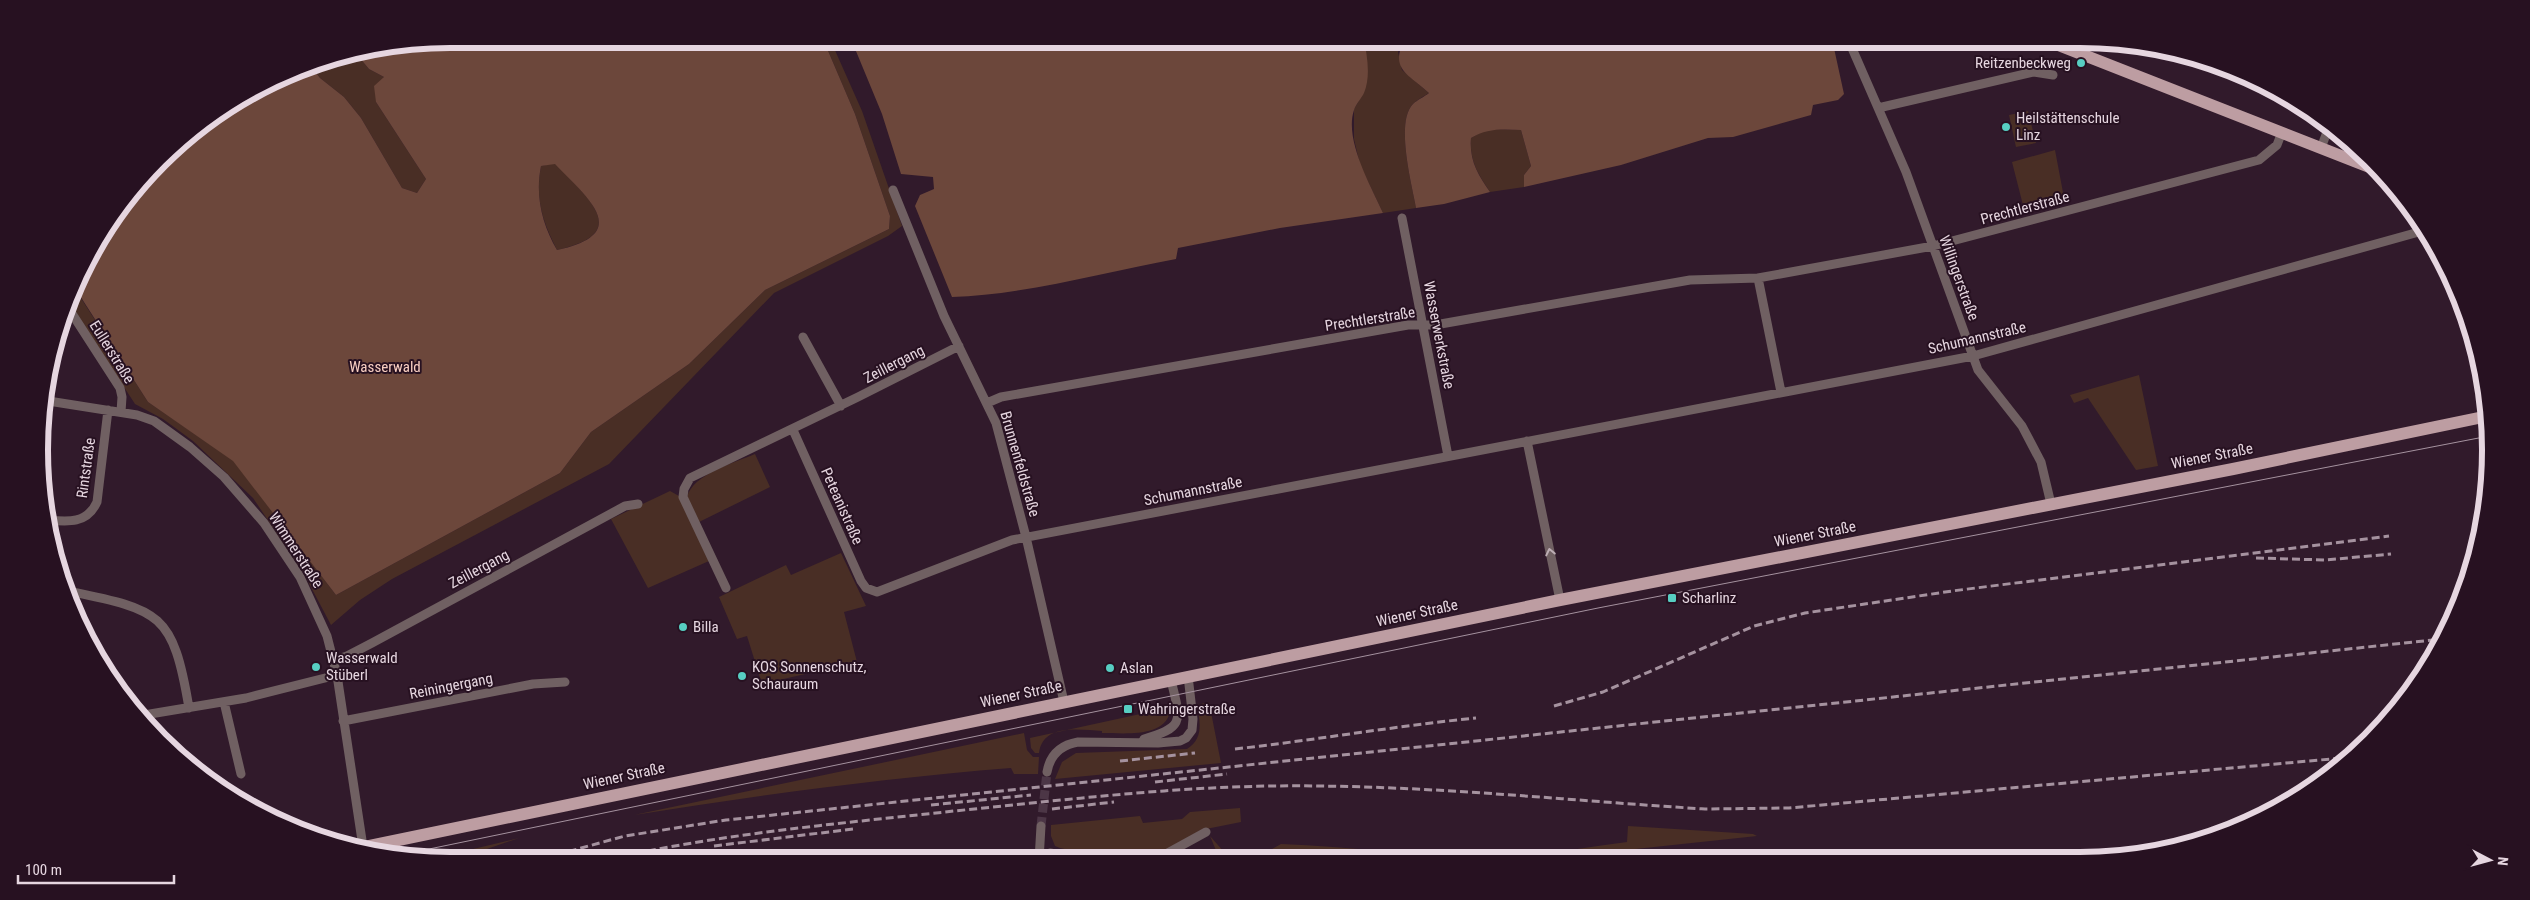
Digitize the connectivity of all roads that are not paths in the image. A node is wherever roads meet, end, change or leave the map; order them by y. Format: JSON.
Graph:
{"nodes":[{"id":1,"x":1852,"y":48,"type":"edge"},
{"id":2,"x":2066,"y":48,"type":"edge"},
{"id":3,"x":2052,"y":74,"type":"dead end"},
{"id":4,"x":1878,"y":108,"type":"junction"},
{"id":5,"x":2282,"y":132,"type":"junction"},
{"id":6,"x":2327,"y":132,"type":"edge"},
{"id":7,"x":2321,"y":148,"type":"junction"},
{"id":8,"x":2365,"y":165,"type":"edge"},
{"id":9,"x":893,"y":190,"type":"dead end"},
{"id":10,"x":1402,"y":218,"type":"dead end"},
{"id":11,"x":2419,"y":232,"type":"edge"},
{"id":12,"x":1933,"y":246,"type":"junction"},
{"id":13,"x":1758,"y":278,"type":"junction"},
{"id":14,"x":72,"y":313,"type":"edge"},
{"id":15,"x":1423,"y":325,"type":"junction"},
{"id":16,"x":803,"y":337,"type":"dead end"},
{"id":17,"x":959,"y":346,"type":"junction"},
{"id":18,"x":1973,"y":356,"type":"junction"},
{"id":19,"x":1781,"y":392,"type":"junction"},
{"id":20,"x":51,"y":401,"type":"edge"},
{"id":21,"x":987,"y":402,"type":"junction"},
{"id":22,"x":841,"y":406,"type":"junction"},
{"id":23,"x":108,"y":410,"type":"junction"},
{"id":24,"x":121,"y":412,"type":"junction"},
{"id":25,"x":2481,"y":417,"type":"edge"},
{"id":26,"x":792,"y":430,"type":"junction"},
{"id":27,"x":1527,"y":441,"type":"junction"},
{"id":28,"x":1448,"y":456,"type":"junction"},
{"id":29,"x":638,"y":504,"type":"dead end"},
{"id":30,"x":2050,"y":504,"type":"junction"},
{"id":31,"x":54,"y":520,"type":"edge"},
{"id":32,"x":1026,"y":537,"type":"junction"},
{"id":33,"x":726,"y":588,"type":"dead end"},
{"id":34,"x":73,"y":591,"type":"edge"},
{"id":35,"x":870,"y":592,"type":"joint"},
{"id":36,"x":1560,"y":600,"type":"junction"},
{"id":37,"x":334,"y":660,"type":"junction"},
{"id":38,"x":337,"y":675,"type":"junction"},
{"id":39,"x":1188,"y":676,"type":"junction"},
{"id":40,"x":1172,"y":680,"type":"junction"},
{"id":41,"x":565,"y":682,"type":"dead end"},
{"id":42,"x":224,"y":702,"type":"junction"},
{"id":43,"x":1064,"y":702,"type":"junction"},
{"id":44,"x":189,"y":708,"type":"junction"},
{"id":45,"x":147,"y":715,"type":"edge"},
{"id":46,"x":343,"y":721,"type":"junction"},
{"id":47,"x":1135,"y":742,"type":"junction"},
{"id":48,"x":1047,"y":772,"type":"tunnel mouth"},
{"id":49,"x":241,"y":774,"type":"dead end"},
{"id":50,"x":1041,"y":826,"type":"tunnel mouth"},
{"id":51,"x":1206,"y":832,"type":"dead end"},
{"id":52,"x":358,"y":842,"type":"edge"},
{"id":53,"x":372,"y":845,"type":"edge"},
{"id":54,"x":1039,"y":852,"type":"edge"},
{"id":55,"x":1170,"y":852,"type":"edge"}],
"edges":[{"from":1,"to":4,"type":"street","name":"Willingerstraße"},
{"from":2,"to":5,"type":"main road"},
{"from":3,"to":4,"type":"street"},
{"from":4,"to":12,"type":"street","name":"Willingerstraße"},
{"from":5,"to":7,"type":"main road"},
{"from":5,"to":12,"type":"street","name":"Prechtlerstraße"},
{"from":6,"to":7,"type":"street"},
{"from":7,"to":8,"type":"main road"},
{"from":9,"to":17,"type":"street","name":"Brunnenfeldstraße"},
{"from":10,"to":15,"type":"street","name":"Wasserwerkstraße"},
{"from":11,"to":18,"type":"street","name":"Schumannstraße"},
{"from":12,"to":13,"type":"street","name":"Prechtlerstraße"},
{"from":12,"to":18,"type":"street","name":"Willingerstraße"},
{"from":13,"to":15,"type":"street","name":"Prechtlerstraße"},
{"from":13,"to":19,"type":"street"},
{"from":14,"to":24,"type":"street","name":"Eullerstraße"},
{"from":15,"to":21,"type":"street","name":"Prechtlerstraße"},
{"from":15,"to":28,"type":"street","name":"Wasserwerkstraße"},
{"from":16,"to":22,"type":"street"},
{"from":17,"to":21,"type":"street","name":"Brunnenfeldstraße"},
{"from":17,"to":22,"type":"street","name":"Zeillergang"},
{"from":18,"to":19,"type":"street","name":"Schumannstraße"},
{"from":18,"to":30,"type":"street","name":"Willingerstraße"},
{"from":19,"to":27,"type":"street","name":"Schumannstraße"},
{"from":20,"to":23,"type":"street","name":"Wimmerstraße"},
{"from":21,"to":32,"type":"street","name":"Brunnenfeldstraße"},
{"from":22,"to":26,"type":"street","name":"Zeillergang"},
{"from":23,"to":24,"type":"street","name":"Wimmerstraße"},
{"from":23,"to":31,"type":"street","name":"Rintstraße"},
{"from":24,"to":37,"type":"street","name":"Wimmerstraße"},
{"from":25,"to":30,"type":"main road","name":"Wiener Straße"},
{"from":26,"to":33,"type":"street","name":"Zeillergang"},
{"from":26,"to":35,"type":"street","name":"Peteanistraße"},
{"from":27,"to":28,"type":"street","name":"Schumannstraße"},
{"from":36,"to":27,"type":"street","one_way":true},
{"from":28,"to":32,"type":"street","name":"Schumannstraße"},
{"from":29,"to":37,"type":"street","name":"Zeillergang"},
{"from":30,"to":36,"type":"main road","name":"Wiener Straße"},
{"from":32,"to":35,"type":"street","name":"Schumannstraße"},
{"from":32,"to":43,"type":"street","name":"Brunnenfeldstraße"},
{"from":34,"to":44,"type":"street"},
{"from":36,"to":39,"type":"main road","name":"Wiener Straße"},
{"from":37,"to":38,"type":"street","name":"Wimmerstraße"},
{"from":38,"to":42,"type":"street"},
{"from":38,"to":46,"type":"street","name":"Wimmerstraße"},
{"from":39,"to":40,"type":"main road","name":"Wiener Straße"},
{"from":39,"to":47,"type":"street"},
{"from":40,"to":43,"type":"main road","name":"Wiener Straße"},
{"from":40,"to":47,"type":"street"},
{"from":41,"to":46,"type":"street","name":"Reiningergang"},
{"from":42,"to":44,"type":"street"},
{"from":42,"to":49,"type":"street"},
{"from":43,"to":53,"type":"main road","name":"Wiener Straße"},
{"from":44,"to":45,"type":"street"},
{"from":46,"to":52,"type":"street","name":"Wimmerstraße"},
{"from":47,"to":48,"type":"street"},
{"from":50,"to":54,"type":"street"},
{"from":51,"to":55,"type":"street"}]}
